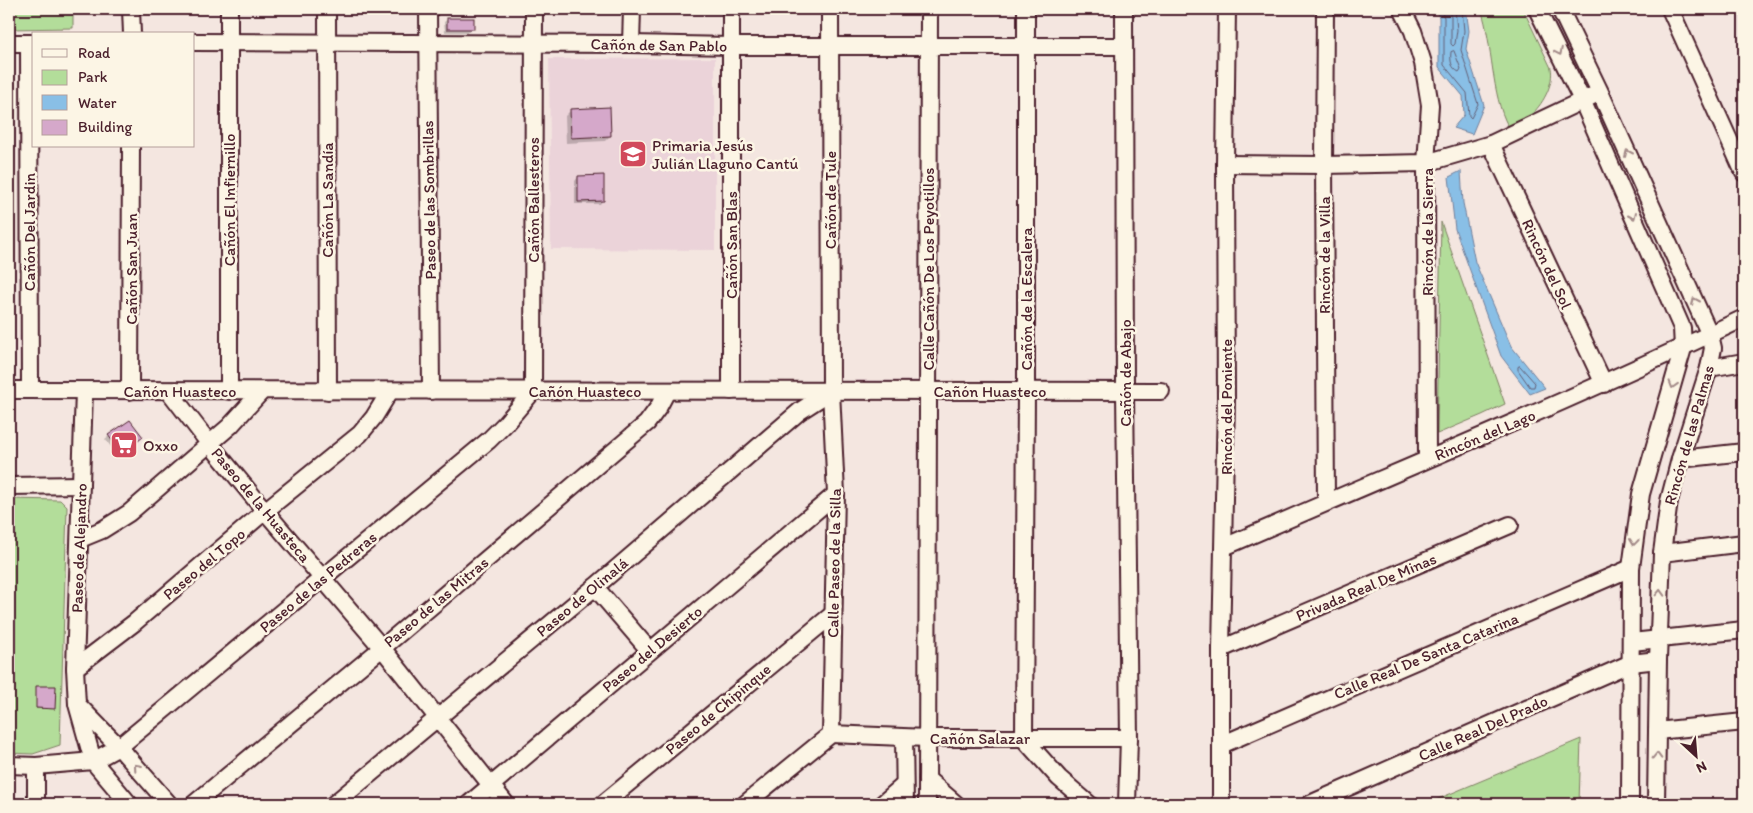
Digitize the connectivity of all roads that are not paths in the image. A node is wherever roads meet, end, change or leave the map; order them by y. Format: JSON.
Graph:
{"nodes":[{"id":1,"x":132,"y":9,"type":"edge"},
{"id":2,"x":229,"y":9,"type":"edge"},
{"id":3,"x":327,"y":9,"type":"edge"},
{"id":4,"x":428,"y":9,"type":"edge"},
{"id":5,"x":534,"y":9,"type":"edge"},
{"id":6,"x":632,"y":9,"type":"edge"},
{"id":7,"x":731,"y":9,"type":"edge"},
{"id":8,"x":830,"y":9,"type":"edge"},
{"id":9,"x":929,"y":9,"type":"edge"},
{"id":10,"x":1026,"y":9,"type":"edge"},
{"id":11,"x":1124,"y":9,"type":"edge"},
{"id":12,"x":1227,"y":9,"type":"edge"},
{"id":13,"x":1325,"y":9,"type":"edge"},
{"id":14,"x":1402,"y":9,"type":"edge"},
{"id":15,"x":1537,"y":9,"type":"edge"},
{"id":16,"x":1560,"y":9,"type":"edge"},
{"id":17,"x":1670,"y":9,"type":"edge"},
{"id":18,"x":132,"y":32,"type":"edge"},
{"id":19,"x":195,"y":42,"type":"edge"},
{"id":20,"x":229,"y":42,"type":"junction"},
{"id":21,"x":326,"y":42,"type":"junction"},
{"id":22,"x":9,"y":43,"type":"edge"},
{"id":23,"x":31,"y":43,"type":"edge"},
{"id":24,"x":427,"y":44,"type":"junction"},
{"id":25,"x":534,"y":44,"type":"junction"},
{"id":26,"x":631,"y":44,"type":"junction"},
{"id":27,"x":731,"y":46,"type":"junction"},
{"id":28,"x":830,"y":46,"type":"junction"},
{"id":29,"x":928,"y":46,"type":"junction"},
{"id":30,"x":1026,"y":46,"type":"junction"},
{"id":31,"x":1124,"y":46,"type":"junction"},
{"id":32,"x":1600,"y":92,"type":"junction"},
{"id":33,"x":1582,"y":100,"type":"junction"},
{"id":34,"x":1491,"y":144,"type":"junction"},
{"id":35,"x":131,"y":148,"type":"edge"},
{"id":36,"x":1426,"y":163,"type":"junction"},
{"id":37,"x":1225,"y":164,"type":"junction"},
{"id":38,"x":1324,"y":165,"type":"junction"},
{"id":39,"x":1744,"y":173,"type":"edge"},
{"id":40,"x":1744,"y":318,"type":"edge"},
{"id":41,"x":1710,"y":335,"type":"junction"},
{"id":42,"x":1683,"y":348,"type":"junction"},
{"id":43,"x":1744,"y":362,"type":"edge"},
{"id":44,"x":1709,"y":368,"type":"junction"},
{"id":45,"x":1604,"y":384,"type":"junction"},
{"id":46,"x":9,"y":390,"type":"edge"},
{"id":47,"x":30,"y":390,"type":"junction"},
{"id":48,"x":169,"y":390,"type":"junction"},
{"id":49,"x":84,"y":391,"type":"junction"},
{"id":50,"x":130,"y":391,"type":"junction"},
{"id":51,"x":229,"y":391,"type":"junction"},
{"id":52,"x":328,"y":391,"type":"junction"},
{"id":53,"x":390,"y":391,"type":"junction"},
{"id":54,"x":430,"y":391,"type":"junction"},
{"id":55,"x":533,"y":391,"type":"junction"},
{"id":56,"x":666,"y":391,"type":"junction"},
{"id":57,"x":731,"y":391,"type":"junction"},
{"id":58,"x":831,"y":391,"type":"junction"},
{"id":59,"x":928,"y":391,"type":"junction"},
{"id":60,"x":1161,"y":391,"type":"dead end"},
{"id":61,"x":261,"y":392,"type":"junction"},
{"id":62,"x":1026,"y":392,"type":"junction"},
{"id":63,"x":1125,"y":392,"type":"junction"},
{"id":64,"x":210,"y":443,"type":"junction"},
{"id":65,"x":1744,"y":452,"type":"edge"},
{"id":66,"x":1428,"y":459,"type":"junction"},
{"id":67,"x":1680,"y":459,"type":"junction"},
{"id":68,"x":82,"y":485,"type":"junction"},
{"id":69,"x":9,"y":486,"type":"edge"},
{"id":70,"x":836,"y":494,"type":"junction"},
{"id":71,"x":1326,"y":502,"type":"junction"},
{"id":72,"x":265,"y":511,"type":"junction"},
{"id":73,"x":1510,"y":525,"type":"dead end"},
{"id":74,"x":80,"y":539,"type":"junction"},
{"id":75,"x":1744,"y":543,"type":"edge"},
{"id":76,"x":1224,"y":547,"type":"junction"},
{"id":77,"x":1662,"y":553,"type":"junction"},
{"id":78,"x":1631,"y":568,"type":"junction"},
{"id":79,"x":322,"y":579,"type":"junction"},
{"id":80,"x":595,"y":587,"type":"junction"},
{"id":81,"x":833,"y":614,"type":"junction"},
{"id":82,"x":1744,"y":630,"type":"edge"},
{"id":83,"x":1658,"y":640,"type":"junction"},
{"id":84,"x":1632,"y":642,"type":"junction"},
{"id":85,"x":382,"y":648,"type":"junction"},
{"id":86,"x":1222,"y":649,"type":"junction"},
{"id":87,"x":649,"y":650,"type":"junction"},
{"id":88,"x":1658,"y":660,"type":"junction"},
{"id":89,"x":1631,"y":663,"type":"junction"},
{"id":90,"x":75,"y":668,"type":"junction"},
{"id":91,"x":77,"y":704,"type":"junction"},
{"id":92,"x":438,"y":718,"type":"junction"},
{"id":93,"x":1744,"y":722,"type":"edge"},
{"id":94,"x":1657,"y":731,"type":"junction"},
{"id":95,"x":831,"y":734,"type":"junction"},
{"id":96,"x":904,"y":738,"type":"junction"},
{"id":97,"x":927,"y":738,"type":"junction"},
{"id":98,"x":1129,"y":738,"type":"junction"},
{"id":99,"x":1024,"y":739,"type":"junction"},
{"id":100,"x":1221,"y":745,"type":"junction"},
{"id":101,"x":119,"y":747,"type":"junction"},
{"id":102,"x":93,"y":761,"type":"junction"},
{"id":103,"x":9,"y":765,"type":"edge"},
{"id":104,"x":36,"y":766,"type":"junction"},
{"id":105,"x":928,"y":779,"type":"junction"},
{"id":106,"x":492,"y":785,"type":"junction"},
{"id":107,"x":904,"y":785,"type":"junction"},
{"id":108,"x":36,"y":804,"type":"edge"},
{"id":109,"x":129,"y":804,"type":"edge"},
{"id":110,"x":168,"y":804,"type":"edge"},
{"id":111,"x":194,"y":804,"type":"edge"},
{"id":112,"x":334,"y":804,"type":"edge"},
{"id":113,"x":469,"y":804,"type":"edge"},
{"id":114,"x":506,"y":804,"type":"edge"},
{"id":115,"x":603,"y":804,"type":"edge"},
{"id":116,"x":745,"y":804,"type":"edge"},
{"id":117,"x":882,"y":804,"type":"edge"},
{"id":118,"x":905,"y":804,"type":"edge"},
{"id":119,"x":927,"y":804,"type":"edge"},
{"id":120,"x":956,"y":804,"type":"edge"},
{"id":121,"x":1088,"y":804,"type":"edge"},
{"id":122,"x":1127,"y":804,"type":"edge"},
{"id":123,"x":1220,"y":804,"type":"edge"},
{"id":124,"x":1310,"y":804,"type":"edge"},
{"id":125,"x":1630,"y":804,"type":"edge"},
{"id":126,"x":1656,"y":804,"type":"edge"}],
"edges":[{"from":1,"to":18,"type":"street"},
{"from":2,"to":20,"type":"street","name":"Cañón El Infiernillo"},
{"from":3,"to":21,"type":"street","name":"Cañón La Sandía"},
{"from":4,"to":24,"type":"street","name":"Paseo de las Sombrillas"},
{"from":5,"to":25,"type":"street","name":"Cañón Ballesteros"},
{"from":6,"to":26,"type":"street"},
{"from":7,"to":27,"type":"street","name":"Cañón San Blas"},
{"from":8,"to":28,"type":"street","name":"Cañón de Tule"},
{"from":9,"to":29,"type":"street","name":"Calle Cañón De Los Peyotillos"},
{"from":10,"to":30,"type":"street","name":"Cañón de la Escalera"},
{"from":11,"to":31,"type":"street","name":"Cañón de Abajo"},
{"from":12,"to":37,"type":"street","name":"Rincón del Poniente"},
{"from":13,"to":38,"type":"street","name":"Rincón de la Villa"},
{"from":14,"to":36,"type":"street","name":"Rincón de la Sierra"},
{"from":15,"to":33,"type":"street","name":"Rincón de las Palmas","one_way":true},
{"from":16,"to":32,"type":"street","name":"Rincón de las Palmas"},
{"from":17,"to":39,"type":"street"},
{"from":19,"to":20,"type":"street","name":"Cañón de San Pablo"},
{"from":20,"to":21,"type":"street","name":"Cañón de San Pablo"},
{"from":20,"to":51,"type":"street","name":"Cañón El Infiernillo"},
{"from":21,"to":24,"type":"street","name":"Cañón de San Pablo"},
{"from":21,"to":52,"type":"street","name":"Cañón La Sandía"},
{"from":22,"to":23,"type":"street"},
{"from":23,"to":47,"type":"street","name":"Cañón Del Jardin"},
{"from":24,"to":25,"type":"street","name":"Cañón de San Pablo"},
{"from":24,"to":54,"type":"street","name":"Paseo de las Sombrillas"},
{"from":25,"to":26,"type":"street","name":"Cañón de San Pablo"},
{"from":25,"to":55,"type":"street","name":"Cañón Ballesteros"},
{"from":26,"to":27,"type":"street","name":"Cañón de San Pablo"},
{"from":27,"to":28,"type":"street","name":"Cañón de San Pablo"},
{"from":27,"to":57,"type":"street","name":"Cañón San Blas"},
{"from":28,"to":29,"type":"street","name":"Cañón de San Pablo"},
{"from":28,"to":58,"type":"street","name":"Cañón de Tule"},
{"from":29,"to":30,"type":"street","name":"Cañón de San Pablo"},
{"from":29,"to":59,"type":"street","name":"Calle Cañón De Los Peyotillos"},
{"from":30,"to":31,"type":"street","name":"Cañón de San Pablo"},
{"from":30,"to":62,"type":"street","name":"Cañón de la Escalera"},
{"from":31,"to":63,"type":"street","name":"Cañón de Abajo"},
{"from":32,"to":33,"type":"street"},
{"from":41,"to":32,"type":"street","name":"Rincón de las Palmas","one_way":true},
{"from":33,"to":34,"type":"street"},
{"from":33,"to":42,"type":"street","name":"Rincón de las Palmas","one_way":true},
{"from":34,"to":36,"type":"street"},
{"from":34,"to":45,"type":"street","name":"Rincón del Sol"},
{"from":35,"to":50,"type":"street","name":"Cañón San Juan"},
{"from":36,"to":38,"type":"street"},
{"from":36,"to":66,"type":"street","name":"Rincón de la Sierra"},
{"from":37,"to":38,"type":"street"},
{"from":37,"to":76,"type":"street","name":"Rincón del Poniente"},
{"from":38,"to":71,"type":"street","name":"Rincón de la Villa"},
{"from":40,"to":41,"type":"street","name":"Rincón del Lago"},
{"from":41,"to":42,"type":"street","name":"Rincón del Lago"},
{"from":41,"to":44,"type":"street","name":"Rincón de las Palmas"},
{"from":42,"to":45,"type":"street","name":"Rincón del Lago"},
{"from":42,"to":78,"type":"street","name":"Rincón de las Palmas","one_way":true},
{"from":43,"to":44,"type":"street"},
{"from":44,"to":67,"type":"street","name":"Rincón de las Palmas"},
{"from":45,"to":66,"type":"street","name":"Rincón del Lago"},
{"from":46,"to":47,"type":"street","name":"Cañón Huasteco"},
{"from":47,"to":49,"type":"street","name":"Cañón Huasteco"},
{"from":48,"to":50,"type":"street","name":"Cañón Huasteco"},
{"from":48,"to":51,"type":"street","name":"Cañón Huasteco"},
{"from":48,"to":64,"type":"street","name":"Paseo de la Huasteca"},
{"from":49,"to":50,"type":"street","name":"Cañón Huasteco"},
{"from":49,"to":68,"type":"street","name":"Paseo de Alejandro"},
{"from":51,"to":61,"type":"street","name":"Cañón Huasteco"},
{"from":52,"to":53,"type":"street","name":"Cañón Huasteco"},
{"from":52,"to":61,"type":"street","name":"Cañón Huasteco"},
{"from":53,"to":54,"type":"street","name":"Cañón Huasteco"},
{"from":53,"to":72,"type":"street","name":"Paseo del Topo"},
{"from":54,"to":55,"type":"street","name":"Cañón Huasteco"},
{"from":55,"to":56,"type":"street","name":"Cañón Huasteco"},
{"from":55,"to":79,"type":"street","name":"Paseo de las Pedreras"},
{"from":56,"to":57,"type":"street","name":"Cañón Huasteco"},
{"from":56,"to":85,"type":"street","name":"Paseo de las Mitras"},
{"from":57,"to":58,"type":"street","name":"Cañón Huasteco"},
{"from":58,"to":59,"type":"street","name":"Cañón Huasteco"},
{"from":58,"to":70,"type":"street","name":"Calle Paseo de la Silla"},
{"from":58,"to":80,"type":"street","name":"Paseo de Olinalá"},
{"from":59,"to":62,"type":"street","name":"Cañón Huasteco"},
{"from":59,"to":97,"type":"street","name":"Calle Cañón De Los Peyotillos"},
{"from":60,"to":63,"type":"street","name":"Cañón Huasteco"},
{"from":61,"to":64,"type":"street"},
{"from":62,"to":63,"type":"street","name":"Cañón Huasteco"},
{"from":62,"to":99,"type":"street","name":"Cañón de la Escalera"},
{"from":63,"to":98,"type":"street","name":"Cañón de Abajo"},
{"from":64,"to":72,"type":"street","name":"Paseo de la Huasteca"},
{"from":64,"to":74,"type":"street"},
{"from":65,"to":67,"type":"street"},
{"from":66,"to":71,"type":"street","name":"Rincón del Lago"},
{"from":67,"to":77,"type":"street","name":"Rincón de las Palmas"},
{"from":68,"to":69,"type":"street"},
{"from":68,"to":74,"type":"street","name":"Paseo de Alejandro"},
{"from":70,"to":81,"type":"street","name":"Calle Paseo de la Silla"},
{"from":70,"to":87,"type":"street","name":"Paseo del Desierto"},
{"from":71,"to":76,"type":"street","name":"Rincón del Lago"},
{"from":72,"to":79,"type":"street","name":"Paseo de la Huasteca"},
{"from":72,"to":90,"type":"street","name":"Paseo del Topo"},
{"from":73,"to":86,"type":"street","name":"Privada Real De Minas"},
{"from":74,"to":90,"type":"street","name":"Paseo de Alejandro"},
{"from":75,"to":77,"type":"street"},
{"from":76,"to":86,"type":"street","name":"Rincón del Poniente"},
{"from":83,"to":77,"type":"street","name":"Rincón de las Palmas","one_way":true},
{"from":78,"to":84,"type":"street","name":"Rincón de las Palmas"},
{"from":78,"to":100,"type":"street","name":"Calle Real De Santa Catarina"},
{"from":79,"to":85,"type":"street","name":"Paseo de la Huasteca"},
{"from":79,"to":101,"type":"street","name":"Paseo de las Pedreras"},
{"from":80,"to":87,"type":"street"},
{"from":80,"to":92,"type":"street","name":"Paseo de Olinalá"},
{"from":81,"to":95,"type":"street","name":"Calle Paseo de la Silla"},
{"from":81,"to":115,"type":"street","name":"Paseo de Chipinque"},
{"from":82,"to":83,"type":"street"},
{"from":83,"to":84,"type":"street"},
{"from":83,"to":88,"type":"street","name":"Rincón de las Palmas"},
{"from":84,"to":89,"type":"street","name":"Rincón de las Palmas"},
{"from":85,"to":92,"type":"street","name":"Paseo de la Huasteca"},
{"from":85,"to":111,"type":"street","name":"Paseo de las Mitras"},
{"from":86,"to":100,"type":"street","name":"Rincón del Poniente"},
{"from":87,"to":106,"type":"street","name":"Paseo del Desierto"},
{"from":88,"to":89,"type":"street","name":"Calle Real Del Prado"},
{"from":88,"to":94,"type":"street","name":"Rincón de las Palmas"},
{"from":89,"to":124,"type":"street","name":"Calle Real Del Prado"},
{"from":89,"to":125,"type":"street","name":"Rincón de las Palmas"},
{"from":90,"to":91,"type":"street","name":"Paseo de Alejandro"},
{"from":91,"to":101,"type":"street"},
{"from":91,"to":102,"type":"street","name":"Paseo de Alejandro"},
{"from":92,"to":106,"type":"street","name":"Paseo de la Huasteca"},
{"from":92,"to":112,"type":"street","name":"Paseo de Olinalá"},
{"from":93,"to":94,"type":"street"},
{"from":126,"to":94,"type":"street","name":"Rincón de las Palmas","one_way":true},
{"from":95,"to":96,"type":"street","name":"Cañón Salazar"},
{"from":95,"to":116,"type":"street"},
{"from":96,"to":97,"type":"street","name":"Cañón Salazar"},
{"from":96,"to":107,"type":"street"},
{"from":97,"to":99,"type":"street","name":"Cañón Salazar"},
{"from":97,"to":105,"type":"street","name":"Calle Cañón De Los Peyotillos"},
{"from":98,"to":99,"type":"street","name":"Cañón Salazar"},
{"from":98,"to":122,"type":"street","name":"Cañón de Abajo"},
{"from":99,"to":121,"type":"street"},
{"from":100,"to":123,"type":"street","name":"Rincón del Poniente"},
{"from":101,"to":102,"type":"street","name":"Paseo de las Pedreras"},
{"from":110,"to":101,"type":"street","one_way":true},
{"from":102,"to":104,"type":"street"},
{"from":102,"to":109,"type":"street","name":"Paseo de Alejandro"},
{"from":103,"to":104,"type":"street"},
{"from":104,"to":108,"type":"street"},
{"from":105,"to":119,"type":"street","name":"Calle Cañón De Los Peyotillos"},
{"from":105,"to":120,"type":"street"},
{"from":106,"to":113,"type":"street","name":"Paseo del Desierto"},
{"from":106,"to":114,"type":"street","name":"Paseo de la Huasteca"},
{"from":107,"to":117,"type":"street"},
{"from":107,"to":118,"type":"street"}]}
